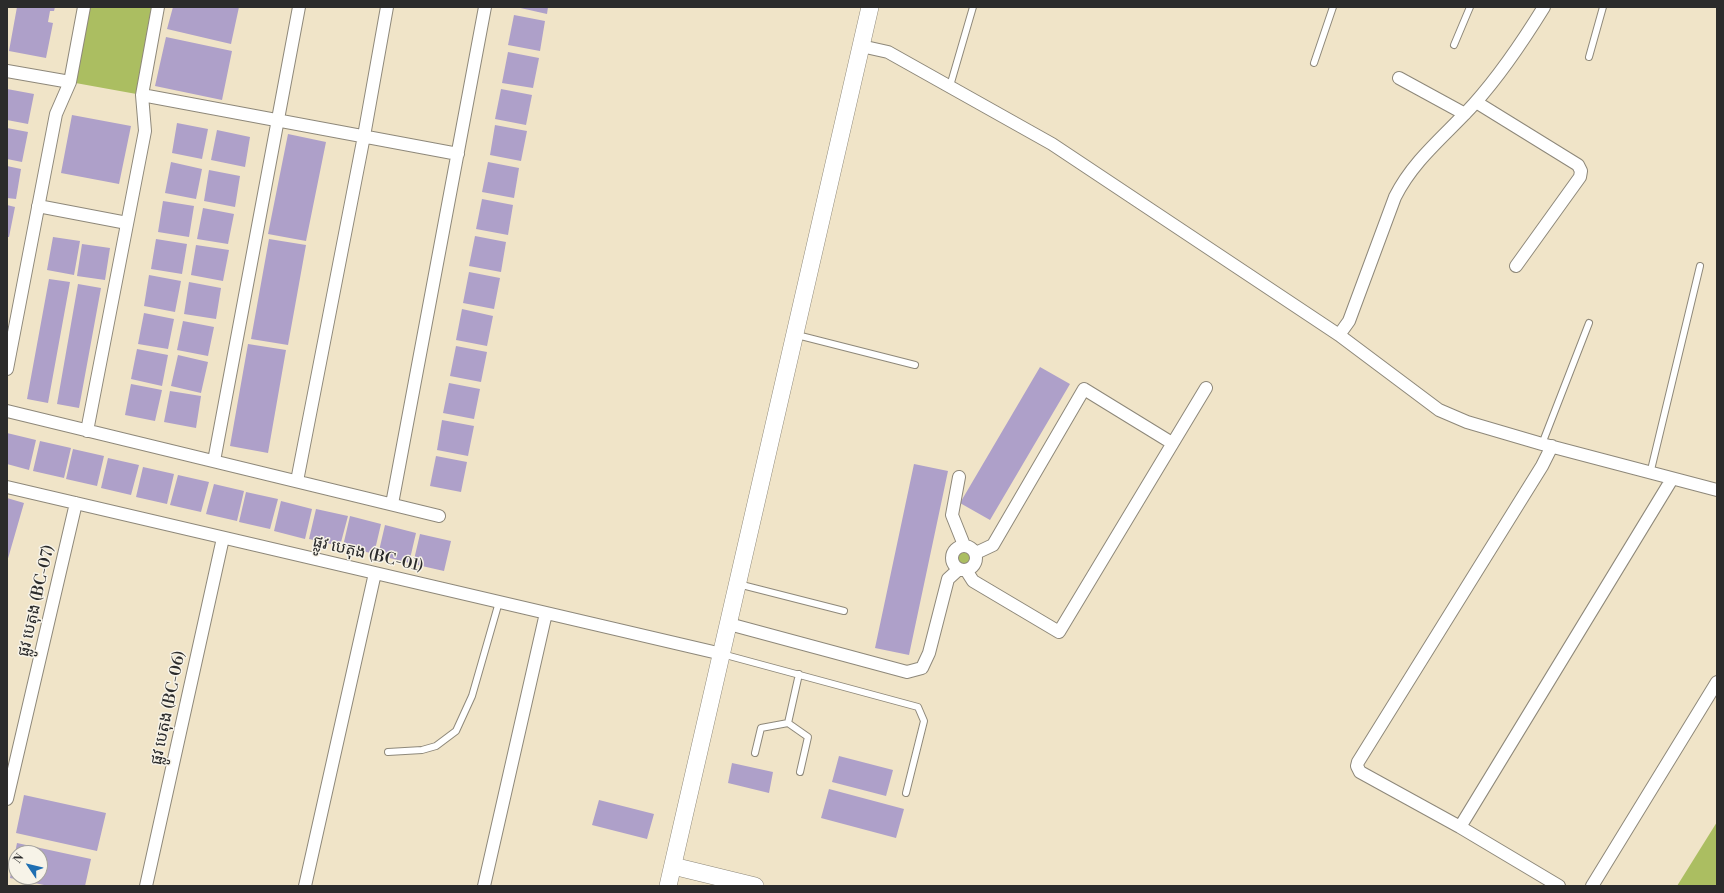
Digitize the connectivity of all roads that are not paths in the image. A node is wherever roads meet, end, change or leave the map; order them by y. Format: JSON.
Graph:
{"nodes":[{"id":1,"x":84,"y":7,"type":"edge"},
{"id":2,"x":158,"y":7,"type":"edge"},
{"id":3,"x":298,"y":7,"type":"edge"},
{"id":4,"x":387,"y":7,"type":"edge"},
{"id":5,"x":485,"y":7,"type":"edge"},
{"id":6,"x":870,"y":7,"type":"edge"},
{"id":7,"x":973,"y":7,"type":"edge"},
{"id":8,"x":1333,"y":7,"type":"edge"},
{"id":9,"x":1470,"y":7,"type":"edge"},
{"id":10,"x":1544,"y":7,"type":"edge"},
{"id":11,"x":1603,"y":7,"type":"edge"},
{"id":12,"x":1454,"y":45,"type":"dead end"},
{"id":13,"x":861,"y":46,"type":"junction"},
{"id":14,"x":1589,"y":57,"type":"dead end"},
{"id":15,"x":1314,"y":63,"type":"dead end"},
{"id":16,"x":7,"y":71,"type":"edge"},
{"id":17,"x":1399,"y":78,"type":"dead end"},
{"id":18,"x":70,"y":82,"type":"junction"},
{"id":19,"x":950,"y":86,"type":"junction"},
{"id":20,"x":142,"y":95,"type":"junction"},
{"id":21,"x":1476,"y":102,"type":"junction"},
{"id":22,"x":1465,"y":114,"type":"junction"},
{"id":23,"x":278,"y":121,"type":"junction"},
{"id":24,"x":364,"y":136,"type":"junction"},
{"id":25,"x":458,"y":154,"type":"junction"},
{"id":26,"x":38,"y":206,"type":"junction"},
{"id":27,"x":127,"y":223,"type":"junction"},
{"id":28,"x":1516,"y":266,"type":"dead end"},
{"id":29,"x":1700,"y":266,"type":"dead end"},
{"id":30,"x":1589,"y":322,"type":"dead end"},
{"id":31,"x":795,"y":335,"type":"junction"},
{"id":32,"x":1339,"y":335,"type":"junction"},
{"id":33,"x":915,"y":365,"type":"dead end"},
{"id":34,"x":7,"y":369,"type":"edge"},
{"id":35,"x":1206,"y":388,"type":"dead end"},
{"id":36,"x":7,"y":411,"type":"edge"},
{"id":37,"x":87,"y":431,"type":"junction"},
{"id":38,"x":1172,"y":443,"type":"junction"},
{"id":39,"x":1547,"y":445,"type":"junction"},
{"id":40,"x":214,"y":461,"type":"junction"},
{"id":41,"x":1650,"y":474,"type":"junction"},
{"id":42,"x":958,"y":476,"type":"dead end"},
{"id":43,"x":1672,"y":479,"type":"junction"},
{"id":44,"x":297,"y":481,"type":"junction"},
{"id":45,"x":7,"y":487,"type":"edge"},
{"id":46,"x":1716,"y":487,"type":"edge"},
{"id":47,"x":76,"y":503,"type":"junction"},
{"id":48,"x":392,"y":504,"type":"junction"},
{"id":49,"x":439,"y":516,"type":"dead end"},
{"id":50,"x":223,"y":538,"type":"junction"},
{"id":51,"x":964,"y":545,"type":"junction"},
{"id":52,"x":976,"y":553,"type":"junction"},
{"id":53,"x":962,"y":569,"type":"junction"},
{"id":54,"x":375,"y":573,"type":"junction"},
{"id":55,"x":738,"y":584,"type":"junction"},
{"id":56,"x":499,"y":602,"type":"junction"},
{"id":57,"x":844,"y":612,"type":"dead end"},
{"id":58,"x":546,"y":613,"type":"junction"},
{"id":59,"x":729,"y":624,"type":"junction"},
{"id":60,"x":722,"y":654,"type":"junction"},
{"id":61,"x":799,"y":674,"type":"junction"},
{"id":62,"x":1717,"y":682,"type":"edge"},
{"id":63,"x":788,"y":723,"type":"junction"},
{"id":64,"x":388,"y":752,"type":"dead end"},
{"id":65,"x":755,"y":753,"type":"dead end"},
{"id":66,"x":800,"y":772,"type":"dead end"},
{"id":67,"x":906,"y":792,"type":"dead end"},
{"id":68,"x":7,"y":799,"type":"edge"},
{"id":69,"x":1460,"y":827,"type":"junction"},
{"id":70,"x":673,"y":866,"type":"junction"},
{"id":71,"x":146,"y":886,"type":"edge"},
{"id":72,"x":305,"y":886,"type":"edge"},
{"id":73,"x":484,"y":886,"type":"edge"},
{"id":74,"x":668,"y":886,"type":"edge"},
{"id":75,"x":755,"y":886,"type":"edge"},
{"id":76,"x":1559,"y":886,"type":"edge"},
{"id":77,"x":1592,"y":886,"type":"edge"}],
"edges":[{"from":1,"to":18,"type":"street"},
{"from":2,"to":20,"type":"street"},
{"from":3,"to":23,"type":"street"},
{"from":4,"to":24,"type":"street"},
{"from":5,"to":25,"type":"street"},
{"from":6,"to":13,"type":"main road"},
{"from":7,"to":19,"type":"lane"},
{"from":8,"to":15,"type":"lane"},
{"from":9,"to":12,"type":"lane"},
{"from":10,"to":21,"type":"street"},
{"from":11,"to":14,"type":"lane"},
{"from":13,"to":19,"type":"street"},
{"from":13,"to":31,"type":"main road"},
{"from":16,"to":18,"type":"street"},
{"from":17,"to":22,"type":"street"},
{"from":18,"to":26,"type":"street"},
{"from":19,"to":32,"type":"street"},
{"from":20,"to":23,"type":"street"},
{"from":20,"to":27,"type":"street"},
{"from":21,"to":22,"type":"street"},
{"from":21,"to":28,"type":"street"},
{"from":22,"to":32,"type":"street"},
{"from":23,"to":24,"type":"street"},
{"from":23,"to":40,"type":"street"},
{"from":24,"to":25,"type":"street"},
{"from":24,"to":44,"type":"street"},
{"from":25,"to":48,"type":"street"},
{"from":26,"to":27,"type":"street"},
{"from":26,"to":34,"type":"street"},
{"from":27,"to":37,"type":"street"},
{"from":29,"to":41,"type":"lane"},
{"from":30,"to":39,"type":"lane"},
{"from":31,"to":33,"type":"lane"},
{"from":31,"to":55,"type":"main road"},
{"from":32,"to":39,"type":"street"},
{"from":35,"to":38,"type":"street"},
{"from":36,"to":37,"type":"street"},
{"from":37,"to":40,"type":"street"},
{"from":38,"to":52,"type":"street"},
{"from":38,"to":53,"type":"street"},
{"from":39,"to":41,"type":"street"},
{"from":39,"to":69,"type":"street"},
{"from":40,"to":44,"type":"street"},
{"from":41,"to":43,"type":"street"},
{"from":42,"to":51,"type":"street"},
{"from":43,"to":46,"type":"street"},
{"from":43,"to":69,"type":"street"},
{"from":44,"to":48,"type":"street"},
{"from":45,"to":47,"type":"street","name":"ផ្លូវ បេតុង (BC-01)"},
{"from":47,"to":50,"type":"street","name":"ផ្លូវ បេតុង (BC-01)"},
{"from":47,"to":68,"type":"street","name":"ផ្លូវ បេតុង (BC-07)"},
{"from":48,"to":49,"type":"street"},
{"from":50,"to":54,"type":"street","name":"ផ្លូវ បេតុង (BC-01)"},
{"from":50,"to":71,"type":"street","name":"ផ្លូវ បេតុង (BC-06)"},
{"from":51,"to":52,"type":"street"},
{"from":51,"to":53,"type":"street"},
{"from":52,"to":53,"type":"street"},
{"from":53,"to":59,"type":"street"},
{"from":54,"to":56,"type":"street","name":"ផ្លូវ បេតុង (BC-01)"},
{"from":54,"to":72,"type":"street"},
{"from":55,"to":57,"type":"lane"},
{"from":55,"to":59,"type":"main road"},
{"from":56,"to":58,"type":"street","name":"ផ្លូវ បេតុង (BC-01)"},
{"from":56,"to":64,"type":"lane"},
{"from":58,"to":60,"type":"street","name":"ផ្លូវ បេតុង (BC-01)"},
{"from":58,"to":73,"type":"street"},
{"from":59,"to":60,"type":"main road"},
{"from":60,"to":61,"type":"lane"},
{"from":60,"to":70,"type":"main road"},
{"from":61,"to":63,"type":"lane"},
{"from":61,"to":67,"type":"lane"},
{"from":62,"to":77,"type":"street"},
{"from":63,"to":65,"type":"lane"},
{"from":63,"to":66,"type":"lane"},
{"from":69,"to":76,"type":"street"},
{"from":70,"to":74,"type":"main road"},
{"from":70,"to":75,"type":"main road"}]}
